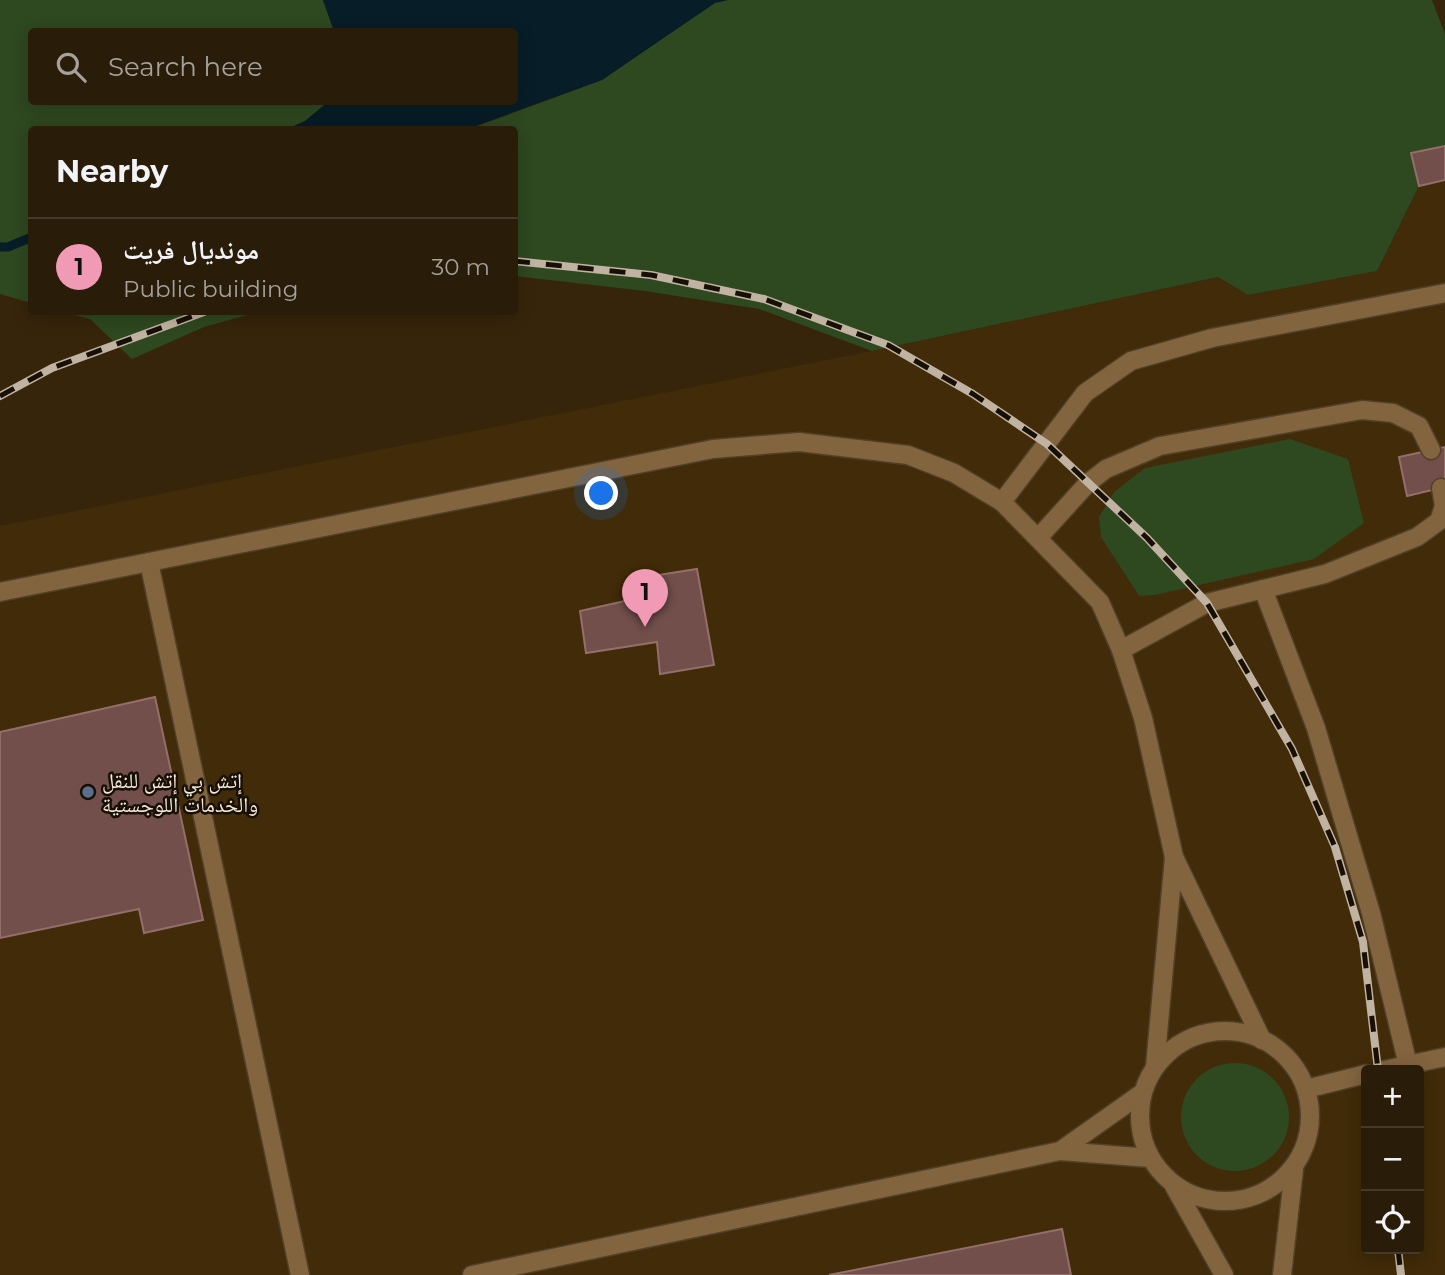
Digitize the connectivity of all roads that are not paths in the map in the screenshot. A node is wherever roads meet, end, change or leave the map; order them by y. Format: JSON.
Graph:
{"nodes":[{"id":1,"x":1445,"y":293,"type":"edge"},
{"id":2,"x":1431,"y":450,"type":"dead end"},
{"id":3,"x":1441,"y":488,"type":"dead end"},
{"id":4,"x":1002,"y":502,"type":"junction"},
{"id":5,"x":1038,"y":538,"type":"junction"},
{"id":6,"x":149,"y":562,"type":"junction"},
{"id":7,"x":1263,"y":589,"type":"junction"},
{"id":8,"x":0,"y":592,"type":"edge"},
{"id":9,"x":1121,"y":650,"type":"junction"},
{"id":10,"x":1174,"y":857,"type":"junction"},
{"id":11,"x":1262,"y":1040,"type":"junction"},
{"id":12,"x":1445,"y":1057,"type":"edge"},
{"id":13,"x":1408,"y":1065,"type":"joint"},
{"id":14,"x":1155,"y":1067,"type":"junction"},
{"id":15,"x":1361,"y":1075,"type":"edge"},
{"id":16,"x":1306,"y":1089,"type":"junction"},
{"id":17,"x":1142,"y":1093,"type":"junction"},
{"id":18,"x":1060,"y":1151,"type":"junction"},
{"id":19,"x":1150,"y":1158,"type":"junction"},
{"id":20,"x":1294,"y":1169,"type":"junction"},
{"id":21,"x":1174,"y":1186,"type":"junction"},
{"id":22,"x":300,"y":1275,"type":"edge"},
{"id":23,"x":472,"y":1275,"type":"edge"},
{"id":24,"x":1224,"y":1275,"type":"edge"},
{"id":25,"x":1282,"y":1275,"type":"edge"}],
"edges":[{"from":1,"to":4,"type":"street"},
{"from":2,"to":5,"type":"street"},
{"from":3,"to":7,"type":"street"},
{"from":4,"to":5,"type":"street"},
{"from":4,"to":6,"type":"street"},
{"from":5,"to":9,"type":"street"},
{"from":6,"to":8,"type":"street"},
{"from":6,"to":22,"type":"street"},
{"from":7,"to":9,"type":"street"},
{"from":7,"to":13,"type":"street"},
{"from":9,"to":10,"type":"street"},
{"from":10,"to":11,"type":"street"},
{"from":10,"to":14,"type":"street"},
{"from":11,"to":14,"type":"street"},
{"from":11,"to":16,"type":"street"},
{"from":12,"to":13,"type":"street"},
{"from":14,"to":17,"type":"street"},
{"from":15,"to":16,"type":"street"},
{"from":16,"to":20,"type":"street"},
{"from":17,"to":18,"type":"street"},
{"from":17,"to":19,"type":"street"},
{"from":18,"to":19,"type":"street"},
{"from":18,"to":23,"type":"street"},
{"from":19,"to":21,"type":"street"},
{"from":20,"to":21,"type":"street"},
{"from":20,"to":25,"type":"street"},
{"from":21,"to":24,"type":"street"}]}
